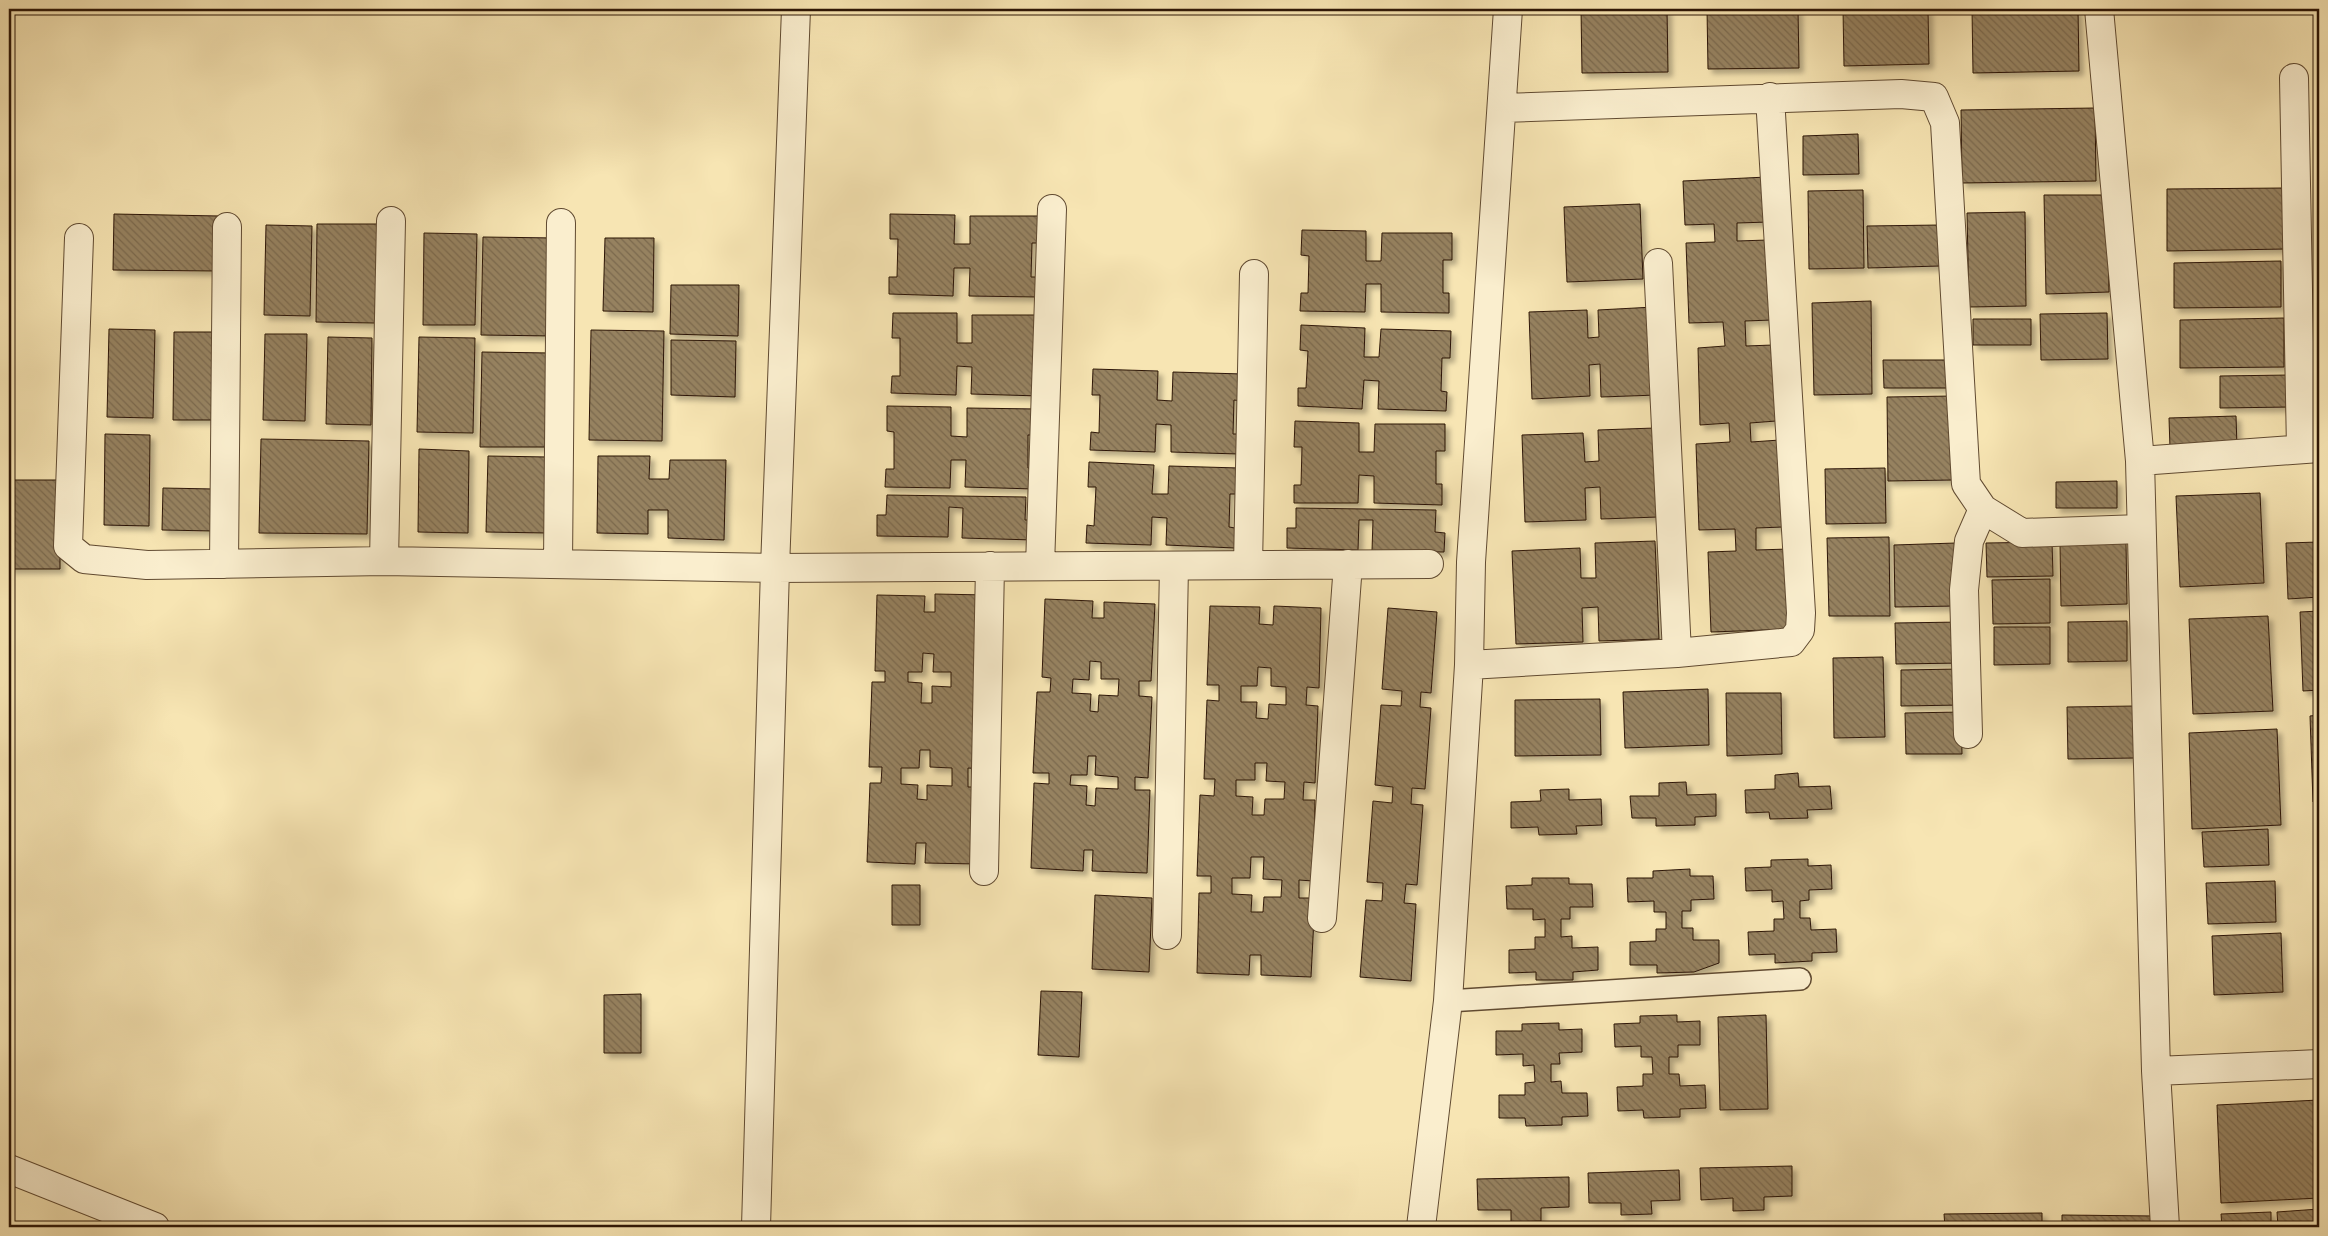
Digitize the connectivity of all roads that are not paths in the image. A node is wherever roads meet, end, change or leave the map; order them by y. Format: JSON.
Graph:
{"nodes":[{"id":1,"x":796,"y":9,"type":"edge"},
{"id":2,"x":1508,"y":9,"type":"edge"},
{"id":3,"x":2099,"y":9,"type":"edge"},
{"id":4,"x":2294,"y":78,"type":"dead end"},
{"id":5,"x":1770,"y":98,"type":"junction"},
{"id":6,"x":1502,"y":108,"type":"junction"},
{"id":7,"x":1052,"y":209,"type":"dead end"},
{"id":8,"x":391,"y":221,"type":"dead end"},
{"id":9,"x":561,"y":223,"type":"dead end"},
{"id":10,"x":227,"y":227,"type":"dead end"},
{"id":11,"x":79,"y":238,"type":"dead end"},
{"id":12,"x":1658,"y":263,"type":"dead end"},
{"id":13,"x":1254,"y":274,"type":"dead end"},
{"id":14,"x":2310,"y":449,"type":"edge"},
{"id":15,"x":2140,"y":461,"type":"junction"},
{"id":16,"x":1983,"y":509,"type":"junction"},
{"id":17,"x":2142,"y":529,"type":"junction"},
{"id":18,"x":384,"y":560,"type":"junction"},
{"id":19,"x":224,"y":564,"type":"junction"},
{"id":20,"x":558,"y":564,"type":"junction"},
{"id":21,"x":1348,"y":564,"type":"junction"},
{"id":22,"x":1429,"y":564,"type":"dead end"},
{"id":23,"x":1248,"y":565,"type":"junction"},
{"id":24,"x":990,"y":566,"type":"junction"},
{"id":25,"x":1040,"y":566,"type":"junction"},
{"id":26,"x":1174,"y":566,"type":"junction"},
{"id":27,"x":776,"y":568,"type":"junction"},
{"id":28,"x":1677,"y":653,"type":"junction"},
{"id":29,"x":1469,"y":665,"type":"junction"},
{"id":30,"x":1968,"y":734,"type":"dead end"},
{"id":31,"x":984,"y":871,"type":"dead end"},
{"id":32,"x":1322,"y":918,"type":"dead end"},
{"id":33,"x":1167,"y":935,"type":"dead end"},
{"id":34,"x":1800,"y":979,"type":"dead end"},
{"id":35,"x":1448,"y":1001,"type":"junction"},
{"id":36,"x":2319,"y":1064,"type":"edge"},
{"id":37,"x":2156,"y":1071,"type":"junction"},
{"id":38,"x":9,"y":1169,"type":"edge"},
{"id":39,"x":155,"y":1227,"type":"edge"},
{"id":40,"x":756,"y":1227,"type":"edge"},
{"id":41,"x":1421,"y":1227,"type":"edge"},
{"id":42,"x":2165,"y":1227,"type":"edge"}],
"edges":[{"from":1,"to":27,"type":"street"},
{"from":2,"to":6,"type":"street"},
{"from":3,"to":15,"type":"street"},
{"from":4,"to":14,"type":"street"},
{"from":5,"to":6,"type":"street"},
{"from":5,"to":16,"type":"street"},
{"from":5,"to":28,"type":"street"},
{"from":6,"to":29,"type":"street"},
{"from":7,"to":25,"type":"street"},
{"from":8,"to":18,"type":"street"},
{"from":9,"to":20,"type":"street"},
{"from":10,"to":19,"type":"street"},
{"from":11,"to":19,"type":"street"},
{"from":12,"to":28,"type":"street"},
{"from":13,"to":23,"type":"street"},
{"from":14,"to":15,"type":"street"},
{"from":15,"to":17,"type":"street"},
{"from":16,"to":17,"type":"street"},
{"from":16,"to":30,"type":"street"},
{"from":17,"to":37,"type":"street"},
{"from":18,"to":19,"type":"street"},
{"from":18,"to":20,"type":"street"},
{"from":20,"to":27,"type":"street"},
{"from":21,"to":22,"type":"street"},
{"from":21,"to":23,"type":"street"},
{"from":21,"to":32,"type":"street"},
{"from":23,"to":26,"type":"street"},
{"from":24,"to":25,"type":"street"},
{"from":24,"to":27,"type":"street"},
{"from":24,"to":31,"type":"street"},
{"from":25,"to":26,"type":"street"},
{"from":26,"to":33,"type":"street"},
{"from":27,"to":40,"type":"street"},
{"from":28,"to":29,"type":"street"},
{"from":29,"to":35,"type":"street"},
{"from":34,"to":35,"type":"lane"},
{"from":35,"to":41,"type":"street"},
{"from":36,"to":37,"type":"street"},
{"from":37,"to":42,"type":"street"},
{"from":38,"to":39,"type":"street"}]}
